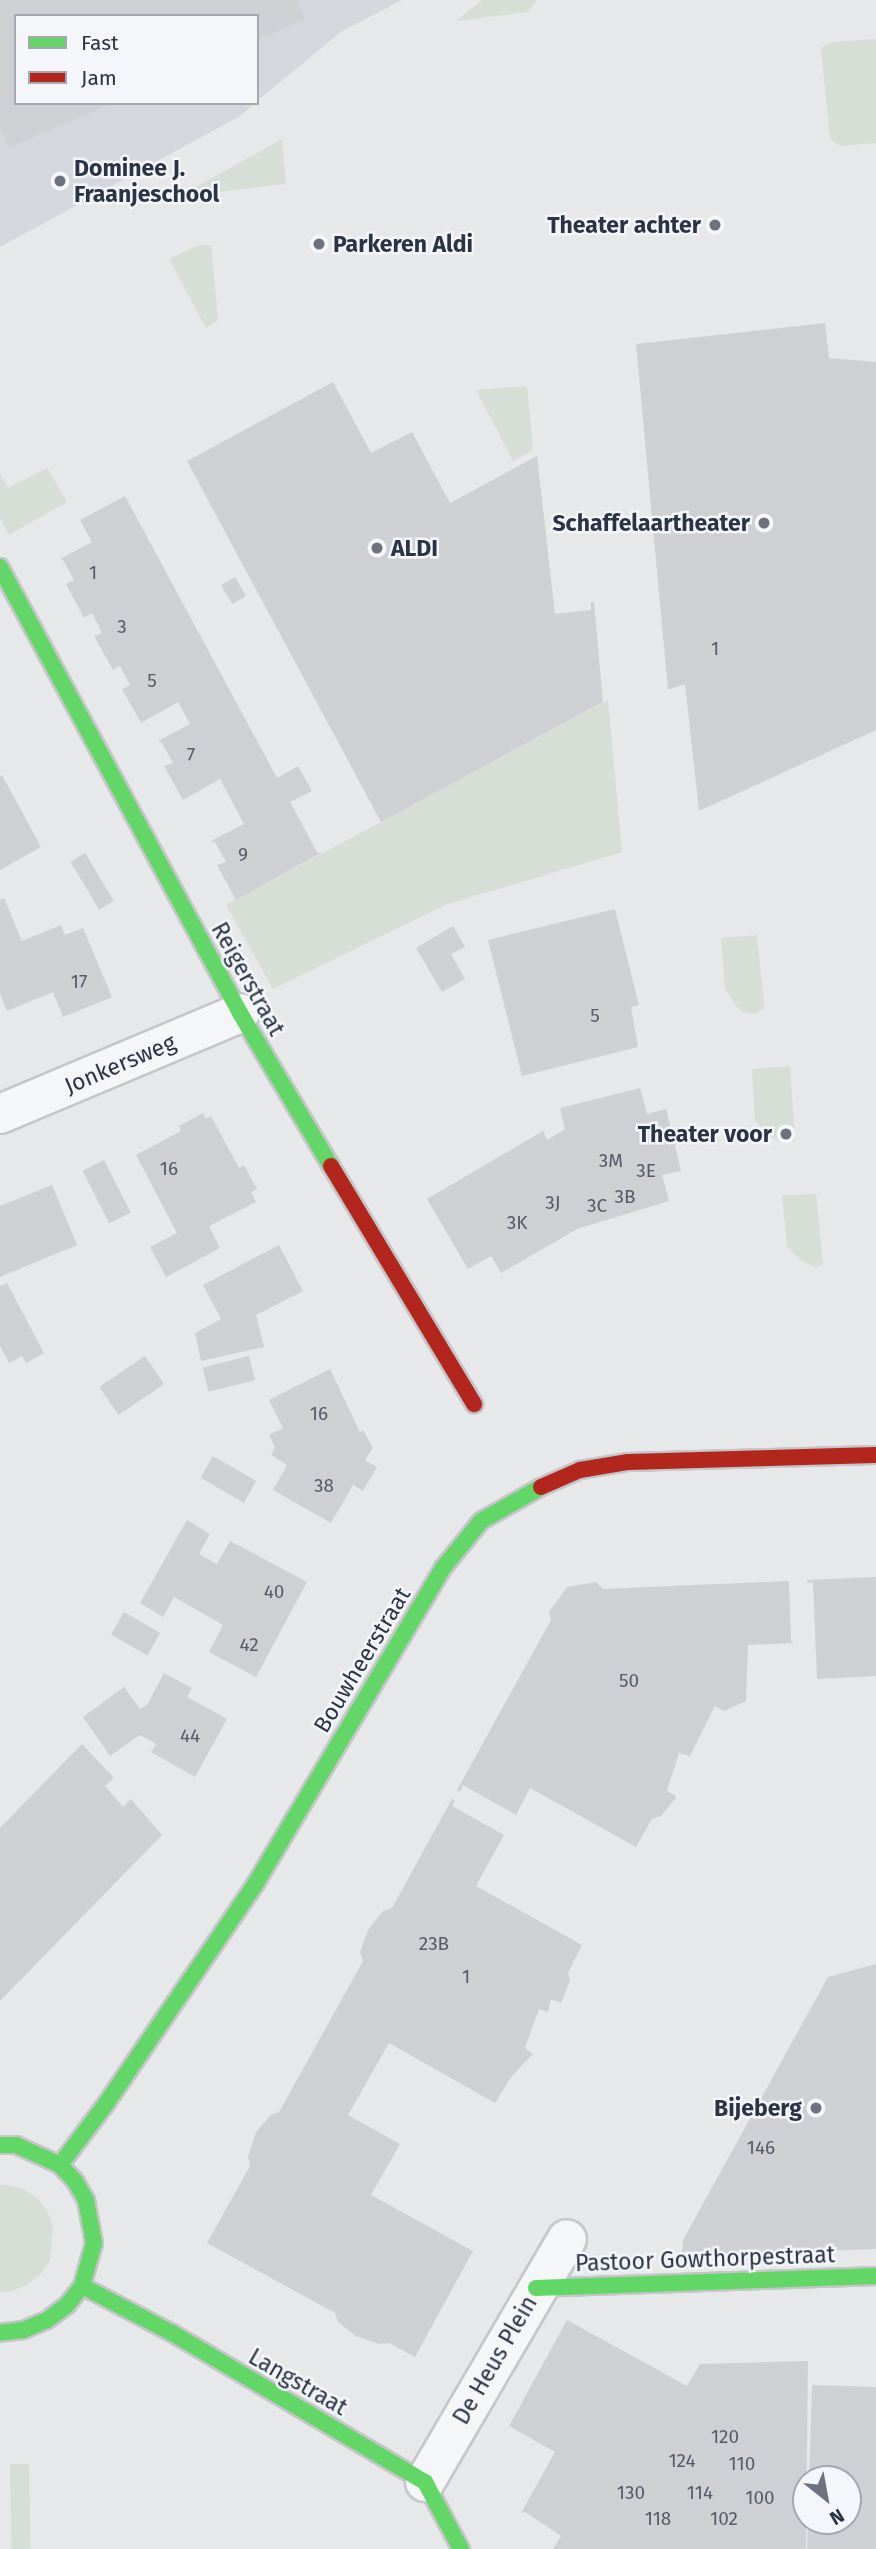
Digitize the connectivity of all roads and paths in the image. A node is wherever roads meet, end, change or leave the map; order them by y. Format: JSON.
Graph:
{"nodes":[{"id":1,"x":0,"y":567,"type":"edge"},
{"id":2,"x":240,"y":1013,"type":"junction"},
{"id":3,"x":0,"y":1114,"type":"edge"},
{"id":4,"x":474,"y":1404,"type":"dead end"},
{"id":5,"x":876,"y":1455,"type":"edge"},
{"id":6,"x":0,"y":2145,"type":"edge"},
{"id":7,"x":60,"y":2165,"type":"junction"},
{"id":8,"x":567,"y":2239,"type":"dead end"},
{"id":9,"x":876,"y":2276,"type":"edge"},
{"id":10,"x":82,"y":2286,"type":"junction"},
{"id":11,"x":536,"y":2288,"type":"junction"},
{"id":12,"x":0,"y":2333,"type":"edge"},
{"id":13,"x":425,"y":2482,"type":"junction"},
{"id":14,"x":461,"y":2549,"type":"edge"}],
"edges":[{"from":1,"to":2,"type":"street","name":"Reigerstraat"},
{"from":2,"to":3,"type":"street","name":"Jonkersweg"},
{"from":2,"to":4,"type":"street","name":"Reigerstraat"},
{"from":5,"to":7,"type":"street","name":"Bouwheerstraat"},
{"from":6,"to":7,"type":"street"},
{"from":7,"to":10,"type":"street"},
{"from":8,"to":11,"type":"street","name":"De Heus Plein"},
{"from":9,"to":11,"type":"street","name":"Pastoor Gowthorpestraat"},
{"from":10,"to":12,"type":"street"},
{"from":10,"to":13,"type":"street","name":"Langstraat"},
{"from":11,"to":13,"type":"street","name":"De Heus Plein"},
{"from":13,"to":14,"type":"street"}]}
